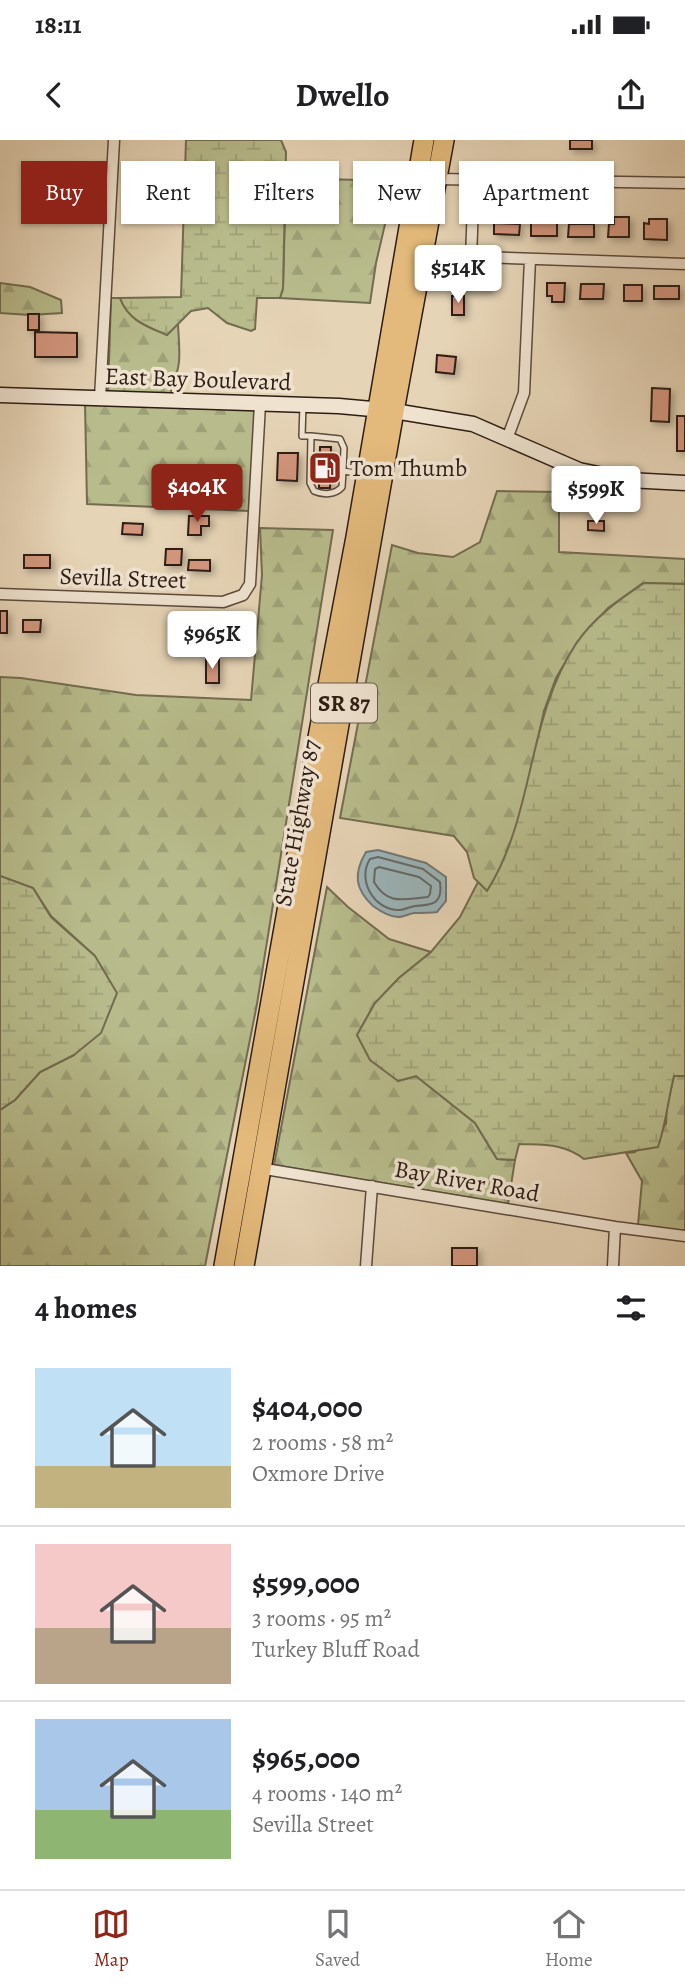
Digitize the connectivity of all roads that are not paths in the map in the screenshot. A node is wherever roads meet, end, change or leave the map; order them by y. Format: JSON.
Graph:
{"nodes":[{"id":1,"x":114,"y":140,"type":"edge"},
{"id":2,"x":424,"y":140,"type":"edge"},
{"id":3,"x":444,"y":140,"type":"edge"},
{"id":4,"x":441,"y":161,"type":"edge"},
{"id":5,"x":614,"y":182,"type":"edge"},
{"id":6,"x":685,"y":183,"type":"edge"},
{"id":7,"x":429,"y":224,"type":"edge"},
{"id":8,"x":472,"y":224,"type":"edge"},
{"id":9,"x":423,"y":255,"type":"junction"},
{"id":10,"x":471,"y":258,"type":"junction"},
{"id":11,"x":530,"y":259,"type":"junction"},
{"id":12,"x":685,"y":264,"type":"edge"},
{"id":13,"x":0,"y":395,"type":"edge"},
{"id":14,"x":100,"y":398,"type":"junction"},
{"id":15,"x":260,"y":404,"type":"junction"},
{"id":16,"x":303,"y":405,"type":"junction"},
{"id":17,"x":386,"y":410,"type":"junction"},
{"id":18,"x":311,"y":436,"type":"junction"},
{"id":19,"x":507,"y":439,"type":"junction"},
{"id":20,"x":343,"y":471,"type":"junction"},
{"id":21,"x":367,"y":475,"type":"junction"},
{"id":22,"x":685,"y":483,"type":"edge"},
{"id":23,"x":0,"y":594,"type":"edge"},
{"id":24,"x":251,"y":1165,"type":"junction"},
{"id":25,"x":372,"y":1186,"type":"junction"},
{"id":26,"x":615,"y":1227,"type":"junction"},
{"id":27,"x":685,"y":1236,"type":"edge"},
{"id":28,"x":224,"y":1266,"type":"edge"},
{"id":29,"x":244,"y":1266,"type":"edge"},
{"id":30,"x":366,"y":1266,"type":"edge"},
{"id":31,"x":613,"y":1266,"type":"edge"}],
"edges":[{"from":1,"to":14,"type":"street"},
{"from":2,"to":17,"type":"highway","number":"SR 87"},
{"from":3,"to":4,"type":"highway","name":"State Highway 87","number":"SR 87"},
{"from":5,"to":6,"type":"street"},
{"from":7,"to":9,"type":"highway","name":"State Highway 87","number":"SR 87"},
{"from":8,"to":10,"type":"street"},
{"from":9,"to":10,"type":"street"},
{"from":9,"to":17,"type":"highway","name":"State Highway 87","number":"SR 87"},
{"from":10,"to":11,"type":"street"},
{"from":11,"to":12,"type":"street"},
{"from":11,"to":19,"type":"street"},
{"from":13,"to":14,"type":"main road","name":"East Bay Boulevard"},
{"from":14,"to":15,"type":"main road","name":"East Bay Boulevard"},
{"from":15,"to":16,"type":"main road","name":"East Bay Boulevard"},
{"from":15,"to":23,"type":"street","name":"Sevilla Street"},
{"from":16,"to":17,"type":"main road","name":"East Bay Boulevard"},
{"from":16,"to":18,"type":"lane"},
{"from":17,"to":19,"type":"main road","name":"East Bay Boulevard"},
{"from":17,"to":21,"type":"highway","number":"SR 87"},
{"from":17,"to":24,"type":"highway","name":"State Highway 87","number":"SR 87"},
{"from":18,"to":20,"type":"lane"},
{"from":18,"to":20,"type":"lane"},
{"from":19,"to":22,"type":"main road","name":"East Bay Boulevard"},
{"from":20,"to":21,"type":"lane"},
{"from":21,"to":24,"type":"highway","number":"SR 87"},
{"from":24,"to":25,"type":"street","name":"Bay River Road"},
{"from":24,"to":28,"type":"highway","number":"SR 87"},
{"from":24,"to":29,"type":"highway","name":"State Highway 87","number":"SR 87"},
{"from":25,"to":26,"type":"street","name":"Bay River Road"},
{"from":25,"to":30,"type":"street"},
{"from":26,"to":27,"type":"street","name":"Bay River Road"},
{"from":26,"to":31,"type":"street"}]}
